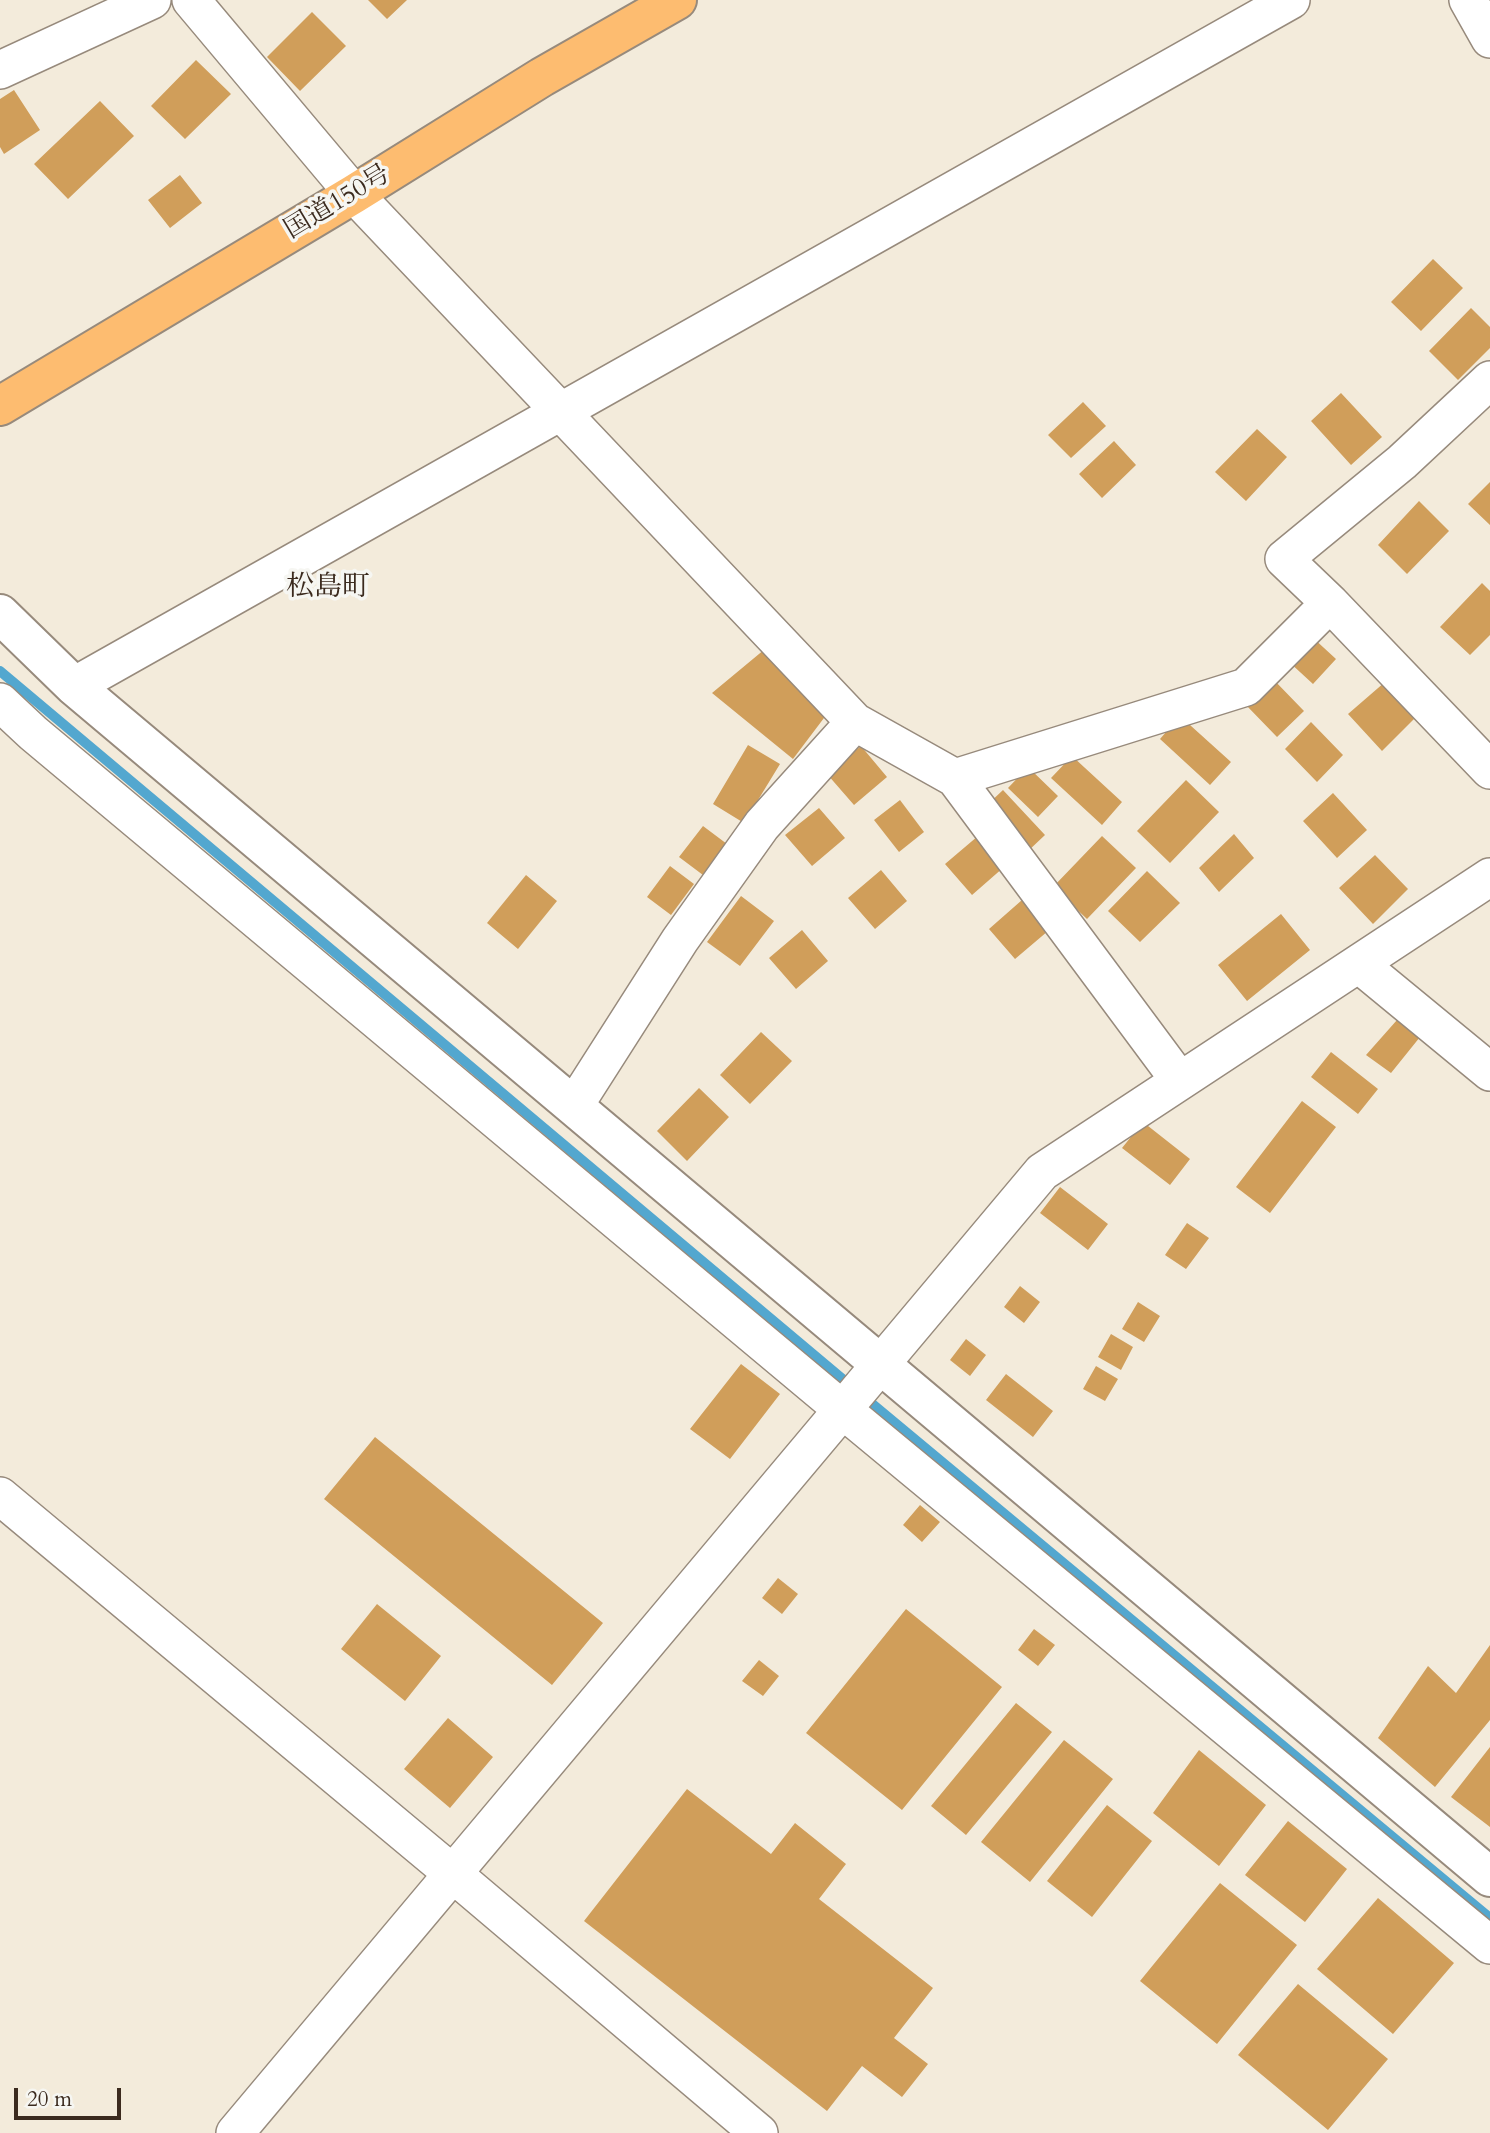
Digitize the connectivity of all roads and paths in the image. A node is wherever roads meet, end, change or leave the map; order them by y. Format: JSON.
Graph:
{"nodes":[{"id":1,"x":152,"y":0,"type":"edge"},
{"id":2,"x":191,"y":0,"type":"edge"},
{"id":3,"x":677,"y":0,"type":"edge"},
{"id":4,"x":1291,"y":0,"type":"edge"},
{"id":5,"x":1468,"y":0,"type":"edge"},
{"id":6,"x":1490,"y":40,"type":"edge"},
{"id":7,"x":0,"y":70,"type":"edge"},
{"id":8,"x":354,"y":194,"type":"junction"},
{"id":9,"x":1490,"y":380,"type":"edge"},
{"id":10,"x":0,"y":406,"type":"edge"},
{"id":11,"x":563,"y":412,"type":"junction"},
{"id":12,"x":1330,"y":603,"type":"junction"},
{"id":13,"x":0,"y":614,"type":"edge"},
{"id":14,"x":74,"y":686,"type":"junction"},
{"id":15,"x":0,"y":702,"type":"edge"},
{"id":16,"x":855,"y":722,"type":"junction"},
{"id":17,"x":1490,"y":770,"type":"edge"},
{"id":18,"x":955,"y":778,"type":"junction"},
{"id":19,"x":1490,"y":877,"type":"edge"},
{"id":20,"x":1360,"y":965,"type":"junction"},
{"id":21,"x":1490,"y":1072,"type":"edge"},
{"id":22,"x":1181,"y":1081,"type":"junction"},
{"id":23,"x":574,"y":1106,"type":"junction"},
{"id":24,"x":861,"y":1388,"type":"junction"},
{"id":25,"x":0,"y":1496,"type":"edge"},
{"id":26,"x":452,"y":1873,"type":"junction"},
{"id":27,"x":1490,"y":1877,"type":"edge"},
{"id":28,"x":1490,"y":1945,"type":"edge"},
{"id":29,"x":234,"y":2133,"type":"edge"},
{"id":30,"x":759,"y":2133,"type":"edge"}],
"edges":[{"from":1,"to":7,"type":"street"},
{"from":2,"to":8,"type":"street"},
{"from":3,"to":8,"type":"highway","name":"国道150号"},
{"from":4,"to":11,"type":"street"},
{"from":5,"to":6,"type":"street"},
{"from":8,"to":10,"type":"highway","name":"国道150号"},
{"from":8,"to":11,"type":"street"},
{"from":9,"to":12,"type":"street"},
{"from":11,"to":14,"type":"street"},
{"from":11,"to":16,"type":"street"},
{"from":12,"to":17,"type":"street"},
{"from":12,"to":18,"type":"street"},
{"from":13,"to":14,"type":"street"},
{"from":14,"to":23,"type":"street"},
{"from":15,"to":24,"type":"street"},
{"from":16,"to":18,"type":"street"},
{"from":16,"to":23,"type":"street"},
{"from":18,"to":22,"type":"street"},
{"from":19,"to":20,"type":"street"},
{"from":20,"to":21,"type":"street"},
{"from":20,"to":22,"type":"street"},
{"from":22,"to":24,"type":"street"},
{"from":23,"to":24,"type":"street"},
{"from":24,"to":26,"type":"street"},
{"from":24,"to":27,"type":"street"},
{"from":24,"to":28,"type":"street"},
{"from":25,"to":26,"type":"street"},
{"from":26,"to":29,"type":"street"},
{"from":26,"to":30,"type":"street"}]}
